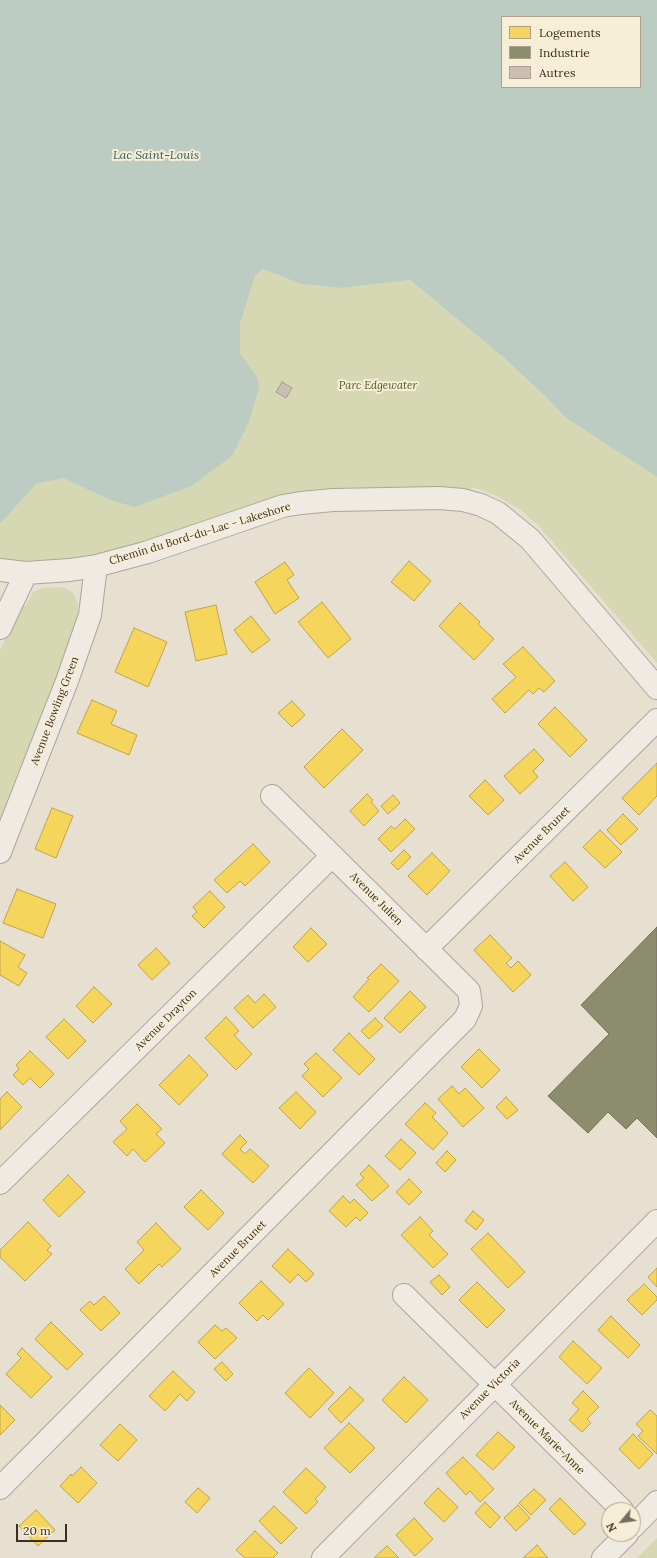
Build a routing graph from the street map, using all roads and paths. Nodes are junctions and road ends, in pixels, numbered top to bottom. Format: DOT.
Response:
graph roads {
  1 [pos="96,566"];
  2 [pos="0,570"];
  3 [pos="26,573"];
  4 [pos="0,628"];
  5 [pos="657,688"];
  6 [pos="657,720"];
  7 [pos="272,796"];
  8 [pos="0,852"];
  9 [pos="332,856"];
  10 [pos="426,949"];
  11 [pos="471,1006"];
  12 [pos="0,1183"];
  13 [pos="657,1221"];
  14 [pos="404,1295"];
  15 [pos="495,1385"];
  16 [pos="0,1488"];
  17 [pos="609,1502"];
  18 [pos="657,1502"];
  19 [pos="641,1514"];
  20 [pos="615,1542"];
  21 [pos="323,1558"];
  22 [pos="603,1558"];
  1 -- 3 [label="street, Chemin du Bord-du-Lac - Lakeshore"];
  1 -- 5 [label="street, Chemin du Bord-du-Lac - Lakeshore"];
  1 -- 8 [label="street, Avenue Bowling Green"];
  2 -- 3 [label="street, Chemin du Bord-du-Lac - Lakeshore"];
  3 -- 4 [label="street"];
  6 -- 10 [label="street, Avenue Brunet"];
  7 -- 9 [label="street, Avenue Julien"];
  9 -- 10 [label="street, Avenue Julien"];
  9 -- 12 [label="street, Avenue Drayton"];
  10 -- 11 [label="street, Avenue Julien"];
  11 -- 16 [label="street, Avenue Brunet"];
  13 -- 15 [label="street, Avenue Victoria"];
  14 -- 15 [label="street, Avenue Marie-Anne"];
  15 -- 17 [label="street, Avenue Marie-Anne"];
  15 -- 21 [label="street, Avenue Victoria"];
  18 -- 19 [label="street"];
  20 -- 22 [label="street"];
}
